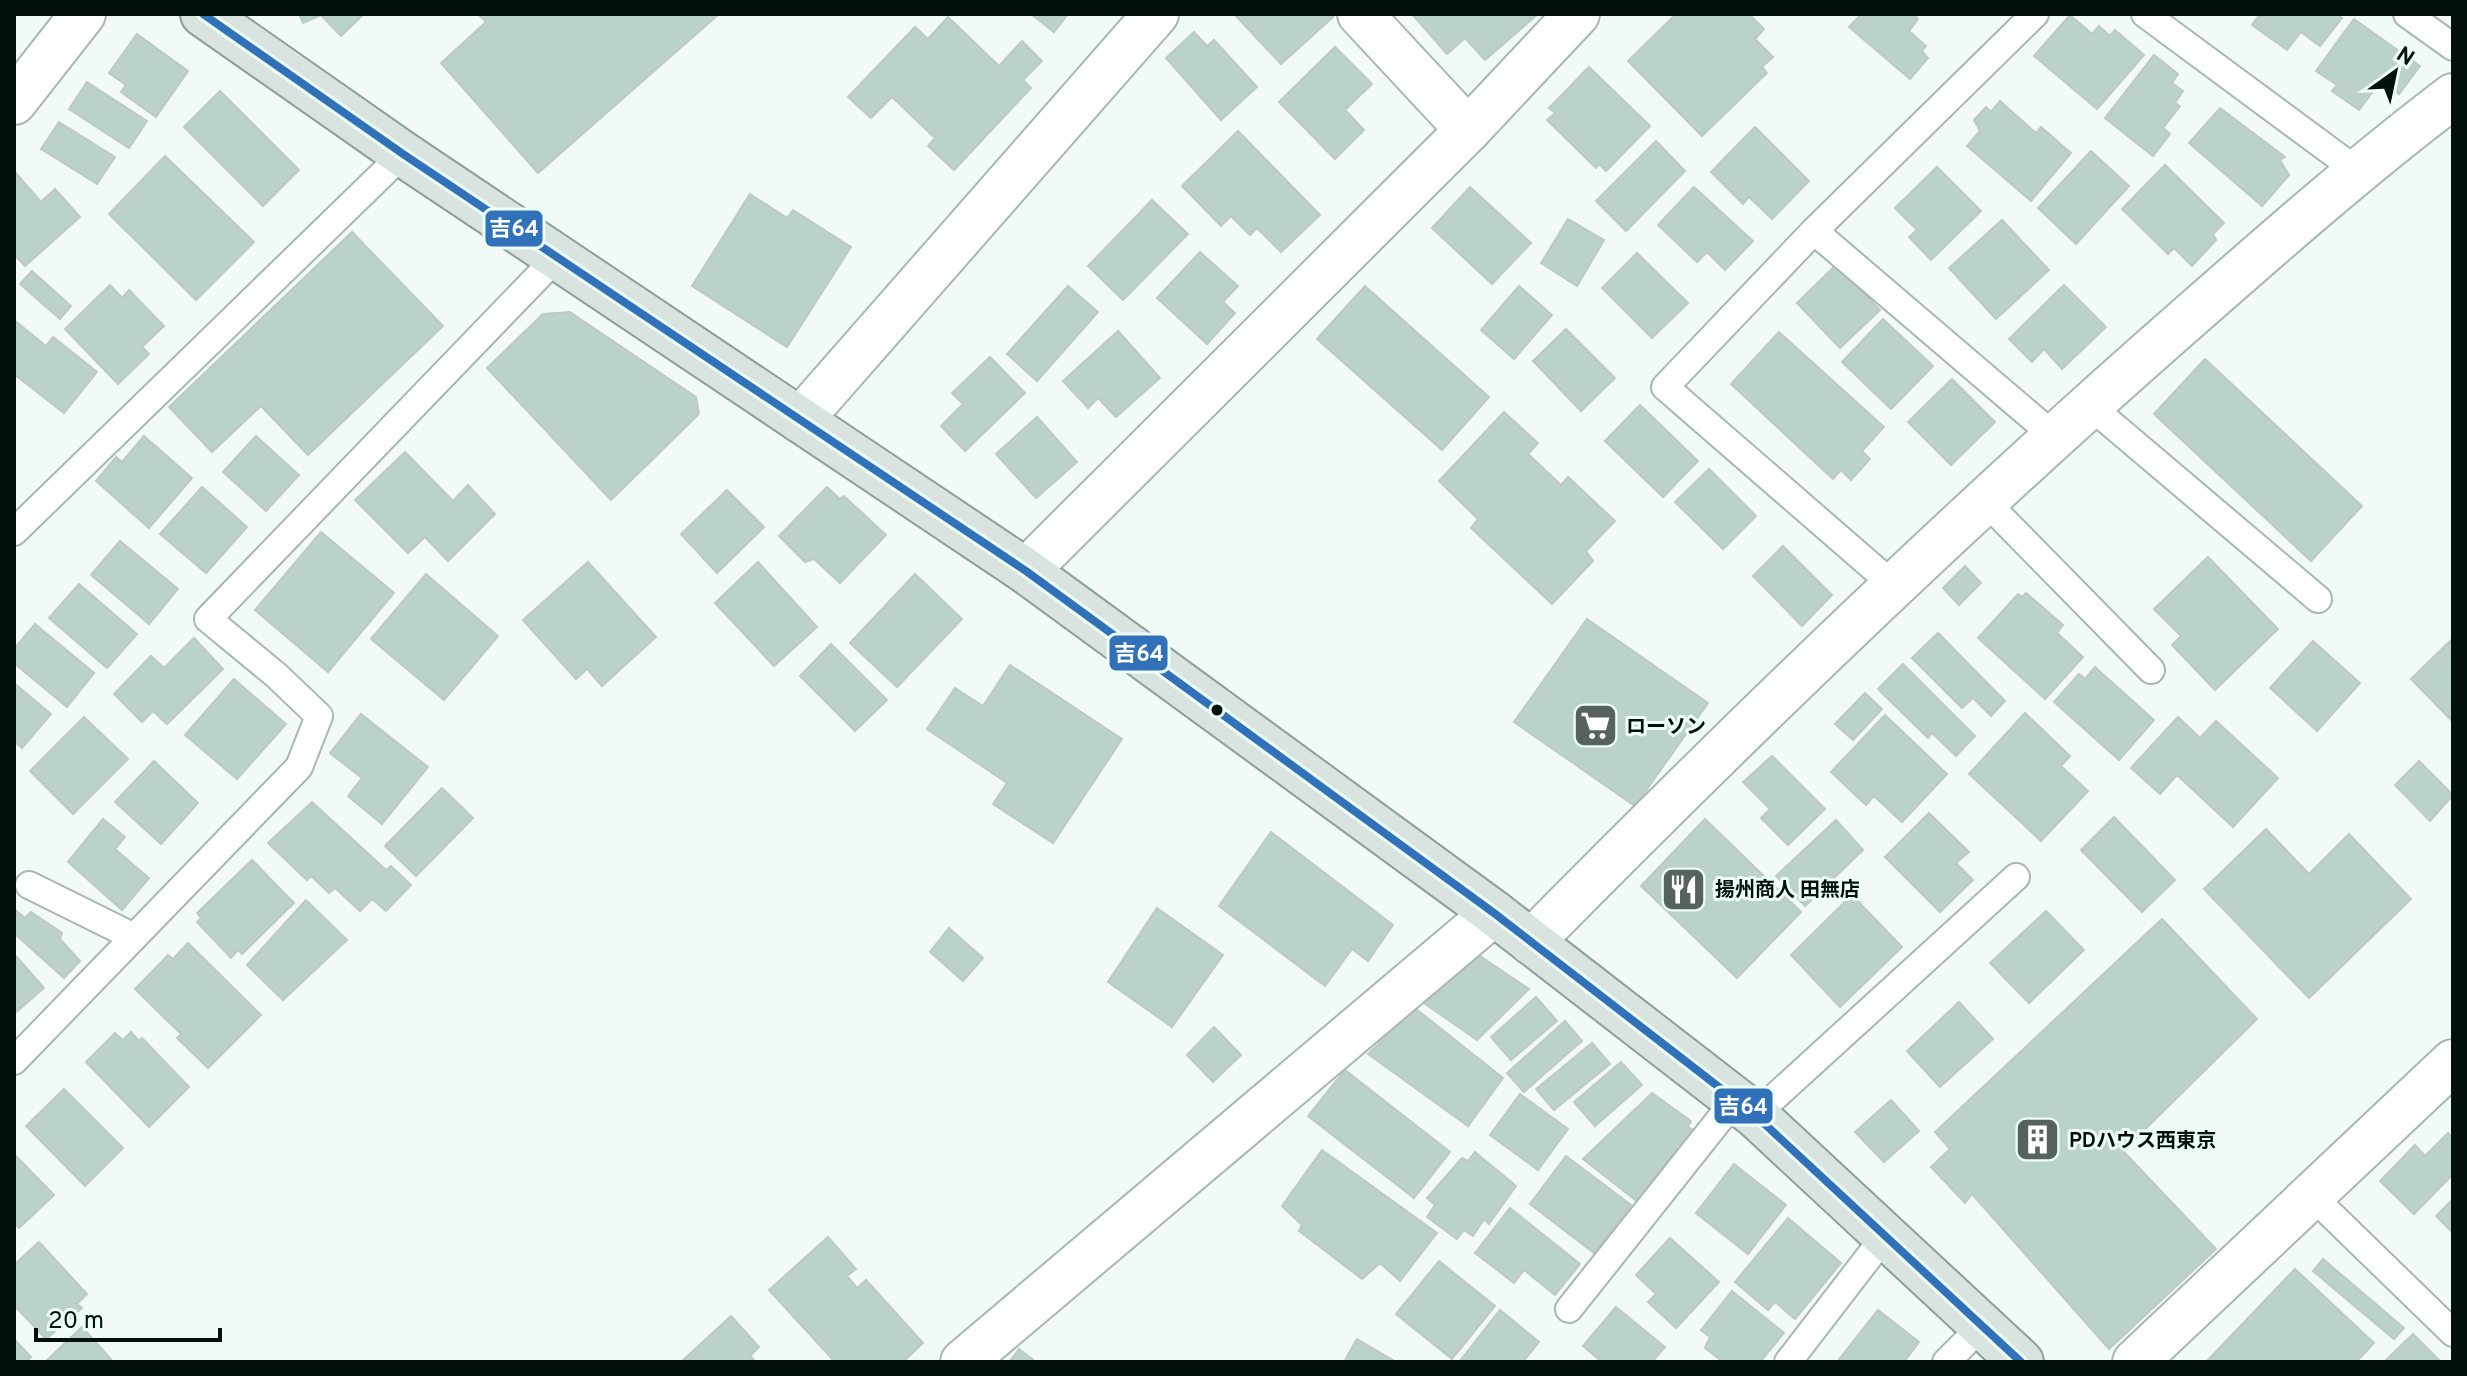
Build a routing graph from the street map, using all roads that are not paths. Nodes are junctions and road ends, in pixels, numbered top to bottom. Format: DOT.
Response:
graph roads {
  1 [pos="83,14"];
  2 [pos="1156,14"];
  3 [pos="1360,14"];
  4 [pos="1577,14"];
  5 [pos="2035,14"];
  6 [pos="2145,14"];
  7 [pos="2407,14"];
  8 [pos="223,19"];
  9 [pos="2453,47"];
  10 [pos="2453,96"];
  11 [pos="14,102"];
  12 [pos="1468,130"];
  13 [pos="403,154"];
  14 [pos="2356,170"];
  15 [pos="1814,231"];
  16 [pos="558,256"];
  17 [pos="2089,405"];
  18 [pos="800,420"];
  19 [pos="2054,436"];
  20 [pos="1984,500"];
  21 [pos="14,532"];
  22 [pos="1026,571"];
  23 [pos="1892,584"];
  24 [pos="2318,599"];
  25 [pos="2151,670"];
  26 [pos="2016,877"];
  27 [pos="29,885"];
  28 [pos="1494,913"];
  29 [pos="134,937"];
  30 [pos="1531,942"];
  31 [pos="14,1060"];
  32 [pos="2453,1062"];
  33 [pos="1745,1108"];
  34 [pos="2310,1194"];
  35 [pos="1885,1236"];
  36 [pos="1569,1309"];
  37 [pos="1982,1326"];
  38 [pos="2453,1333"];
  39 [pos="963,1362"];
  40 [pos="1788,1362"];
  41 [pos="1946,1362"];
  42 [pos="2021,1362"];
  43 [pos="2135,1362"];
  1 -- 11 [label="street"];
  2 -- 18 [label="street"];
  3 -- 12 [label="street"];
  4 -- 12 [label="street"];
  5 -- 15 [label="lane"];
  6 -- 14 [label="lane"];
  7 -- 9 [label="lane"];
  8 -- 13 [label="main road"];
  10 -- 14 [label="street"];
  12 -- 22 [label="street"];
  13 -- 16 [label="main road"];
  13 -- 21 [label="lane"];
  14 -- 17 [label="street"];
  15 -- 19 [label="lane"];
  15 -- 23 [label="lane"];
  16 -- 18 [label="main road"];
  16 -- 29 [label="lane"];
  17 -- 19 [label="street"];
  17 -- 24 [label="lane"];
  18 -- 22 [label="main road"];
  19 -- 20 [label="street"];
  20 -- 23 [label="street"];
  20 -- 25 [label="lane"];
  22 -- 28 [label="main road"];
  23 -- 30 [label="street"];
  26 -- 33 [label="lane"];
  27 -- 29 [label="lane"];
  28 -- 30 [label="main road"];
  28 -- 39 [label="street"];
  29 -- 31 [label="lane"];
  30 -- 33 [label="main road"];
  32 -- 34 [label="street"];
  33 -- 35 [label="main road"];
  33 -- 36 [label="lane"];
  34 -- 38 [label="lane"];
  34 -- 43 [label="street"];
  35 -- 37 [label="main road"];
  35 -- 40 [label="lane"];
  37 -- 41 [label="lane"];
  37 -- 42 [label="main road"];
}
